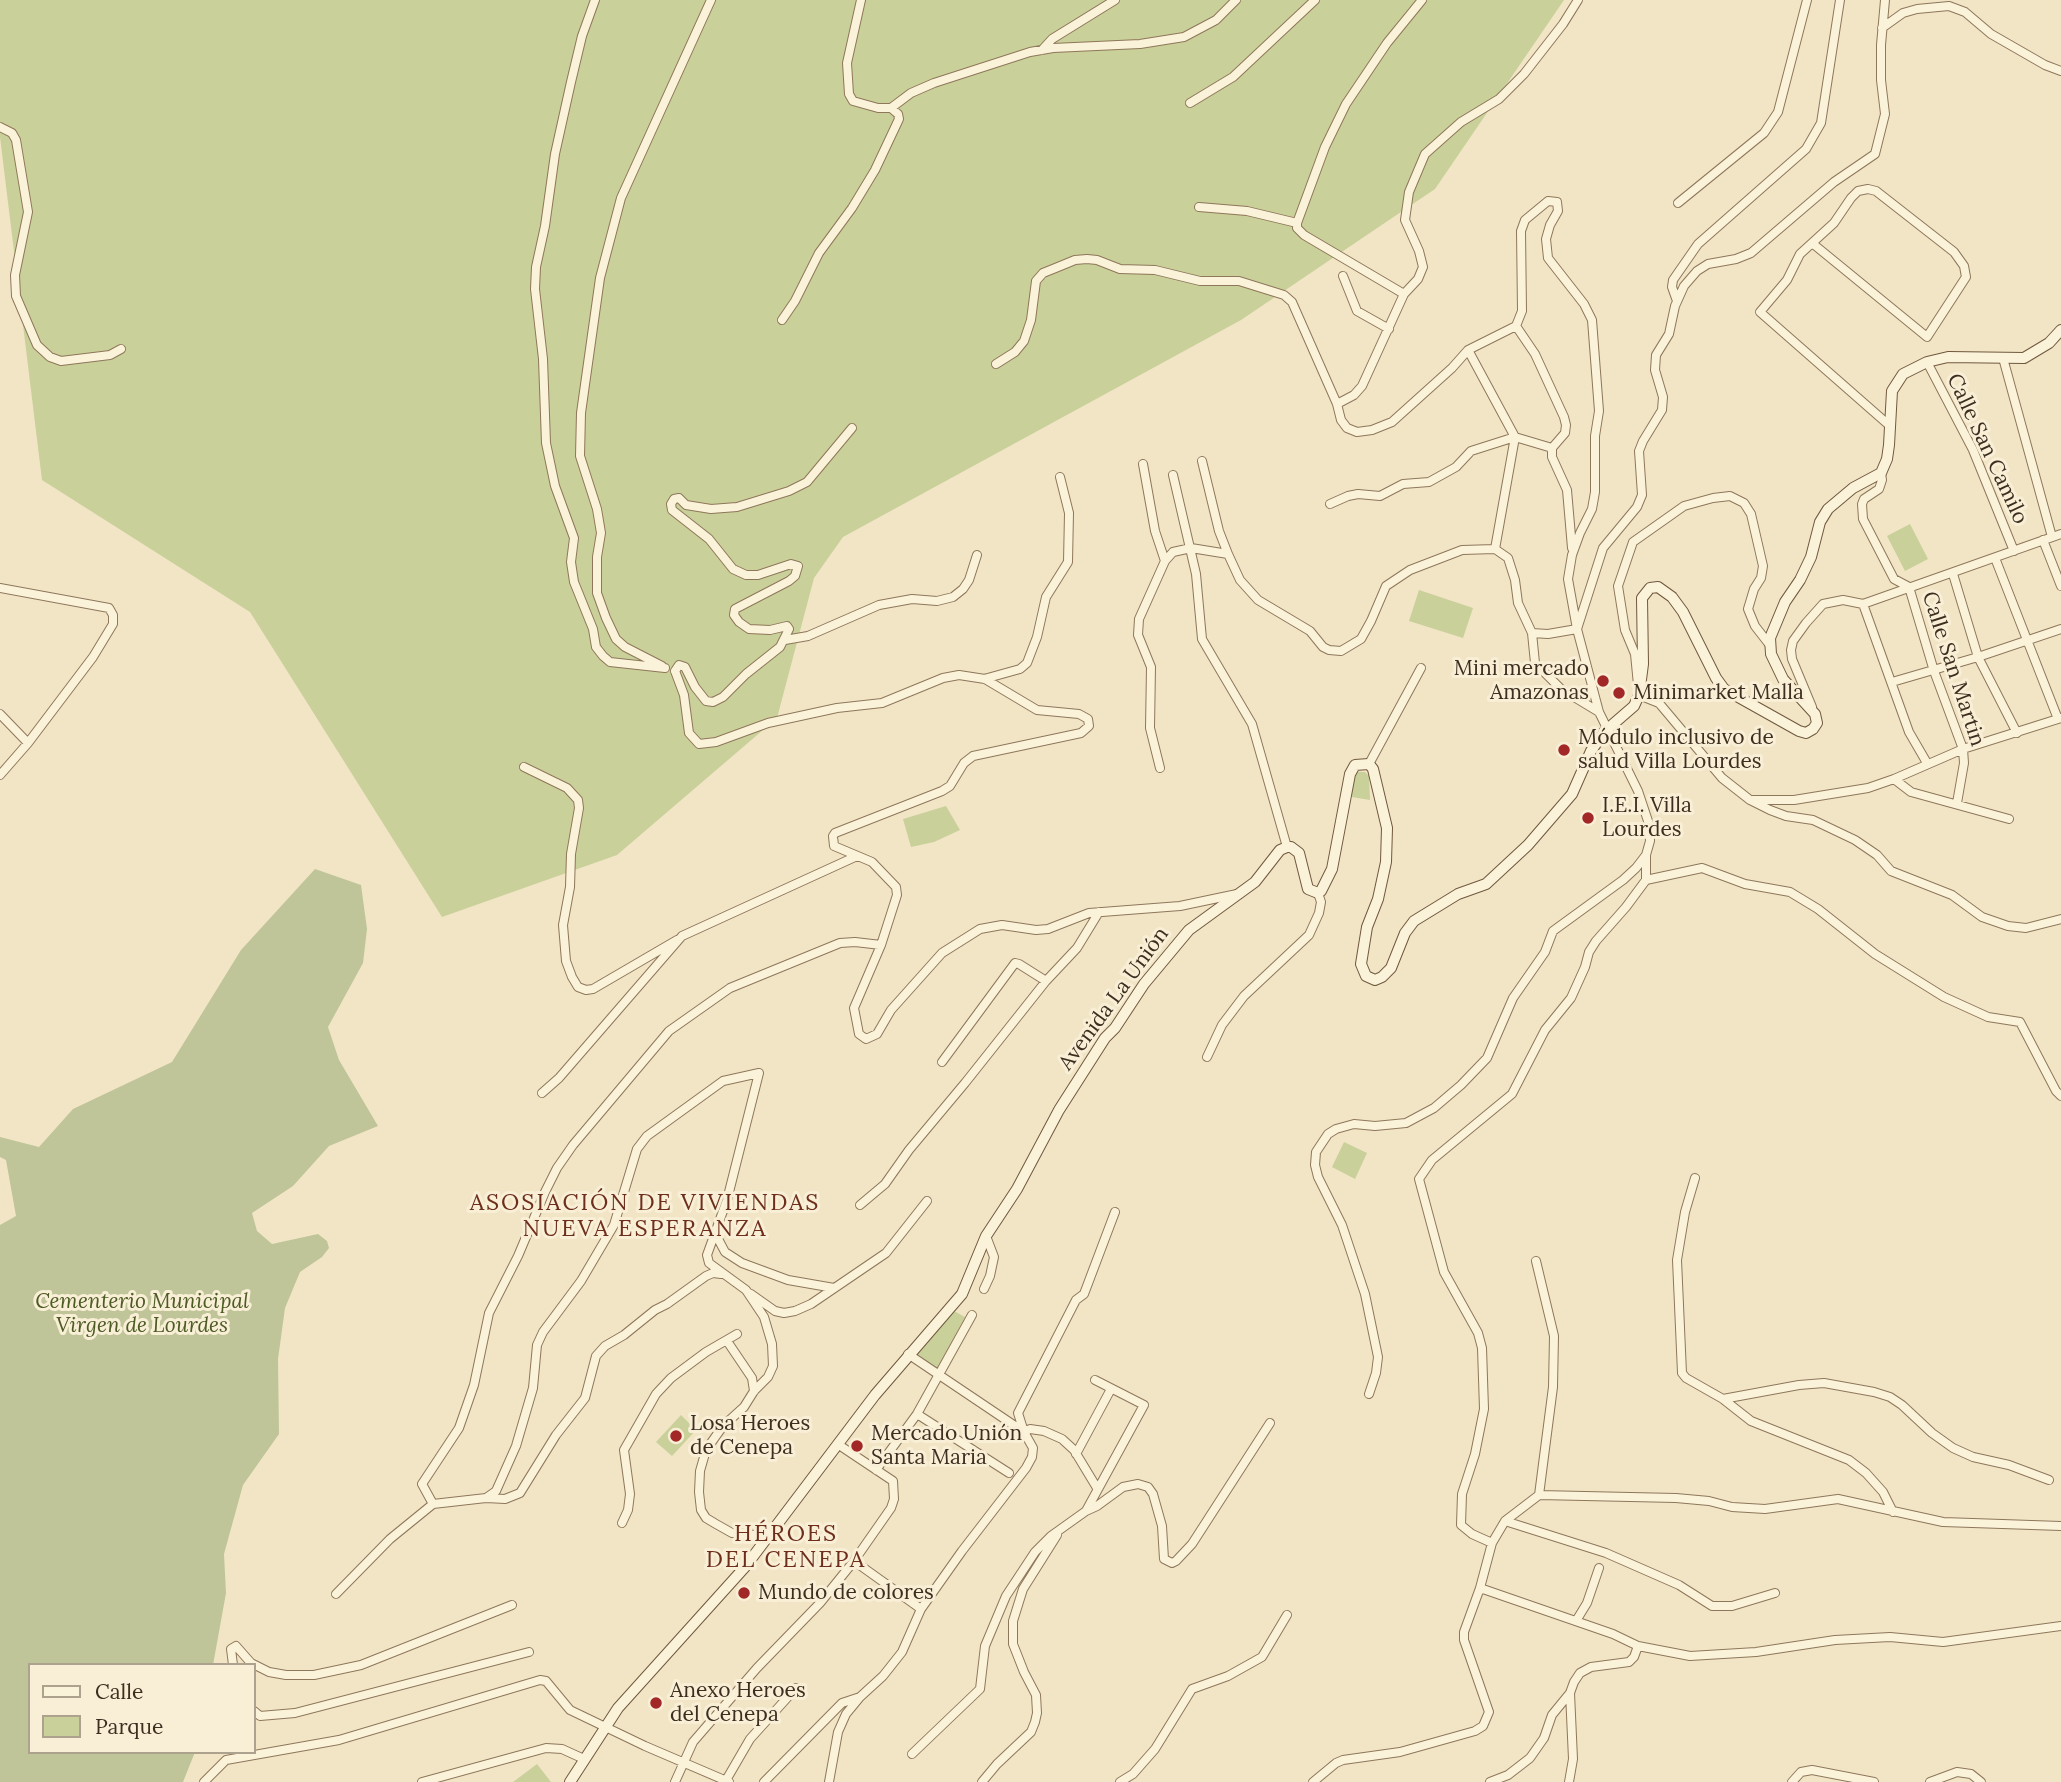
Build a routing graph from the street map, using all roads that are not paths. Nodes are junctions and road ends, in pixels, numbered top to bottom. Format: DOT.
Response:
graph roads {
  1 [pos="595,0"];
  2 [pos="711,0"];
  3 [pos="861,0"];
  4 [pos="1115,0"];
  5 [pos="1236,0"];
  6 [pos="1315,0"];
  7 [pos="1422,0"];
  8 [pos="1578,0"];
  9 [pos="1807,0"];
  10 [pos="1840,0"];
  11 [pos="1885,0"];
  12 [pos="1882,27"];
  13 [pos="1042,50"];
  14 [pos="2061,71"];
  15 [pos="1189,103"];
  16 [pos="891,108"];
  17 [pos="0,127"];
  18 [pos="1678,203"];
  19 [pos="1199,207"];
  20 [pos="1297,223"];
  21 [pos="1812,243"];
  22 [pos="1343,275"];
  23 [pos="1404,294"];
  24 [pos="1677,301"];
  25 [pos="782,320"];
  26 [pos="1516,326"];
  27 [pos="1389,328"];
  28 [pos="2061,330"];
  29 [pos="121,349"];
  30 [pos="1468,350"];
  31 [pos="2003,358"];
  32 [pos="1927,362"];
  33 [pos="996,364"];
  34 [pos="1337,404"];
  35 [pos="1890,426"];
  36 [pos="852,428"];
  37 [pos="1515,437"];
  38 [pos="1552,448"];
  39 [pos="1202,461"];
  40 [pos="1143,464"];
  41 [pos="1881,473"];
  42 [pos="1173,475"];
  43 [pos="1060,477"];
  44 [pos="1330,504"];
  45 [pos="2052,537"];
  46 [pos="1191,548"];
  47 [pos="1495,549"];
  48 [pos="2014,551"];
  49 [pos="1228,554"];
  50 [pos="977,555"];
  51 [pos="1572,555"];
  52 [pos="1994,558"];
  53 [pos="1165,561"];
  54 [pos="1953,574"];
  55 [pos="2061,586"];
  56 [pos="1909,587"];
  57 [pos="0,588"];
  58 [pos="1863,604"];
  59 [pos="1577,629"];
  60 [pos="2061,629"];
  61 [pos="1532,634"];
  62 [pos="785,640"];
  63 [pos="2027,640"];
  64 [pos="1769,644"];
  65 [pos="1978,657"];
  66 [pos="665,667"];
  67 [pos="1421,667"];
  68 [pos="675,670"];
  69 [pos="1934,670"];
  70 [pos="984,679"];
  71 [pos="1892,682"];
  72 [pos="1639,695"];
  73 [pos="1599,712"];
  74 [pos="0,714"];
  75 [pos="1815,714"];
  76 [pos="2060,718"];
  77 [pos="1608,728"];
  78 [pos="2017,733"];
  79 [pos="28,743"];
  80 [pos="1963,749"];
  81 [pos="1927,763"];
  82 [pos="1369,764"];
  83 [pos="524,767"];
  84 [pos="1160,768"];
  85 [pos="0,775"];
  86 [pos="1894,779"];
  87 [pos="1750,800"];
  88 [pos="1957,803"];
  89 [pos="2009,819"];
  90 [pos="1287,847"];
  91 [pos="1646,855"];
  92 [pos="857,856"];
  93 [pos="1646,880"];
  94 [pos="1240,893"];
  95 [pos="1318,893"];
  96 [pos="1099,912"];
  97 [pos="2061,919"];
  98 [pos="682,936"];
  99 [pos="881,946"];
  100 [pos="1046,981"];
  101 [pos="1207,1058"];
  102 [pos="942,1062"];
  103 [pos="542,1093"];
  104 [pos="2061,1096"];
  105 [pos="1695,1178"];
  106 [pos="927,1201"];
  107 [pos="860,1205"];
  108 [pos="1115,1212"];
  109 [pos="716,1235"];
  110 [pos="986,1236"];
  111 [pos="1536,1261"];
  112 [pos="723,1275"];
  113 [pos="834,1288"];
  114 [pos="984,1289"];
  115 [pos="746,1290"];
  116 [pos="972,1315"];
  117 [pos="737,1334"];
  118 [pos="727,1341"];
  119 [pos="908,1354"];
  120 [pos="940,1375"];
  121 [pos="1095,1380"];
  122 [pos="1111,1389"];
  123 [pos="754,1391"];
  124 [pos="1369,1394"];
  125 [pos="1723,1399"];
  126 [pos="917,1414"];
  127 [pos="1270,1423"];
  128 [pos="1024,1432"];
  129 [pos="839,1445"];
  130 [pos="1076,1454"];
  131 [pos="876,1470"];
  132 [pos="1009,1473"];
  133 [pos="2049,1480"];
  134 [pos="1097,1488"];
  135 [pos="1539,1495"];
  136 [pos="486,1498"];
  137 [pos="433,1504"];
  138 [pos="1086,1511"];
  139 [pos="1893,1512"];
  140 [pos="1505,1521"];
  141 [pos="622,1523"];
  142 [pos="2061,1525"];
  143 [pos="1062,1527"];
  144 [pos="767,1536"];
  145 [pos="1492,1543"];
  146 [pos="853,1561"];
  147 [pos="1599,1568"];
  148 [pos="1480,1588"];
  149 [pos="1775,1593"];
  150 [pos="336,1594"];
  151 [pos="512,1605"];
  152 [pos="921,1609"];
  153 [pos="1287,1615"];
  154 [pos="1576,1621"];
  155 [pos="2061,1626"];
  156 [pos="1638,1646"];
  157 [pos="528,1652"];
  158 [pos="233,1663"];
  159 [pos="250,1663"];
  160 [pos="256,1666"];
  161 [pos="796,1688"];
  162 [pos="1570,1693"];
  163 [pos="860,1697"];
  164 [pos="256,1713"];
  165 [pos="604,1727"];
  166 [pos="256,1752"];
  167 [pos="912,1754"];
  168 [pos="226,1756"];
  169 [pos="584,1759"];
  170 [pos="684,1762"];
  171 [pos="204,1782"];
  172 [pos="422,1782"];
  173 [pos="570,1782"];
  174 [pos="675,1782"];
  175 [pos="726,1782"];
  176 [pos="764,1782"];
  177 [pos="829,1782"];
  178 [pos="982,1782"];
  179 [pos="1120,1782"];
  180 [pos="1313,1782"];
  181 [pos="1490,1782"];
  182 [pos="1569,1782"];
  183 [pos="1792,1782"];
  184 [pos="1874,1782"];
  185 [pos="1930,1782"];
  186 [pos="1980,1782"];
  1 -- 66 [label="street"];
  2 -- 66 [label="street"];
  3 -- 16 [label="street"];
  4 -- 13 [label="street"];
  5 -- 13 [label="street"];
  6 -- 15 [label="street"];
  7 -- 20 [label="street"];
  8 -- 23 [label="street"];
  9 -- 18 [label="street"];
  10 -- 24 [label="street"];
  11 -- 12 [label="street"];
  12 -- 14 [label="street"];
  12 -- 24 [label="street"];
  13 -- 16 [label="street"];
  16 -- 25 [label="street"];
  17 -- 29 [label="street"];
  19 -- 20 [label="street"];
  20 -- 23 [label="street"];
  21 -- 21 [label="street"];
  21 -- 35 [label="street"];
  22 -- 27 [label="street"];
  23 -- 27 [label="street"];
  24 -- 59 [label="street"];
  26 -- 30 [label="street"];
  26 -- 38 [label="street"];
  26 -- 51 [label="street"];
  27 -- 34 [label="street"];
  28 -- 31 [label="main road"];
  30 -- 34 [label="street"];
  30 -- 37 [label="street"];
  31 -- 32 [label="main road"];
  31 -- 45 [label="street"];
  32 -- 35 [label="main road"];
  32 -- 48 [label="street, Calle San Camilo"];
  33 -- 34 [label="street"];
  35 -- 41 [label="main road"];
  36 -- 62 [label="street"];
  37 -- 38 [label="street"];
  37 -- 44 [label="street"];
  37 -- 47 [label="street"];
  38 -- 51 [label="street"];
  39 -- 49 [label="street"];
  40 -- 53 [label="street"];
  41 -- 56 [label="street"];
  41 -- 64 [label="main road"];
  42 -- 46 [label="street"];
  43 -- 70 [label="street"];
  45 -- 48 [label="street"];
  45 -- 55 [label="street"];
  46 -- 49 [label="street"];
  46 -- 53 [label="street"];
  46 -- 90 [label="street"];
  47 -- 49 [label="street"];
  47 -- 61 [label="street"];
  48 -- 52 [label="street"];
  50 -- 62 [label="street"];
  51 -- 59 [label="street"];
  52 -- 54 [label="street"];
  52 -- 63 [label="street"];
  53 -- 84 [label="street"];
  54 -- 56 [label="street"];
  54 -- 65 [label="street"];
  56 -- 58 [label="street"];
  56 -- 69 [label="street, Calle San Martin"];
  57 -- 79 [label="street"];
  58 -- 71 [label="street"];
  58 -- 75 [label="street"];
  59 -- 61 [label="street"];
  59 -- 73 [label="street"];
  60 -- 63 [label="street"];
  61 -- 73 [label="street"];
  62 -- 68 [label="street"];
  63 -- 65 [label="street"];
  63 -- 76 [label="street"];
  64 -- 72 [label="street"];
  64 -- 75 [label="main road"];
  65 -- 69 [label="street"];
  65 -- 78 [label="street"];
  66 -- 68 [label="street"];
  67 -- 82 [label="street"];
  68 -- 70 [label="street"];
  69 -- 71 [label="street"];
  69 -- 80 [label="street, Calle San Martin"];
  70 -- 92 [label="street"];
  71 -- 81 [label="street"];
  72 -- 75 [label="main road"];
  72 -- 77 [label="main road"];
  72 -- 87 [label="street"];
  73 -- 77 [label="street"];
  74 -- 79 [label="street"];
  76 -- 78 [label="street"];
  77 -- 82 [label="main road"];
  77 -- 91 [label="street"];
  78 -- 80 [label="street"];
  79 -- 85 [label="street"];
  80 -- 81 [label="street"];
  80 -- 88 [label="street, Calle San Martin"];
  81 -- 86 [label="street"];
  82 -- 95 [label="main road"];
  83 -- 98 [label="street"];
  86 -- 87 [label="street"];
  86 -- 88 [label="street"];
  87 -- 97 [label="street"];
  88 -- 89 [label="street"];
  90 -- 94 [label="main road, Avenida La Unión"];
  90 -- 95 [label="main road"];
  91 -- 93 [label="street"];
  91 -- 124 [label="street"];
  92 -- 98 [label="street"];
  92 -- 99 [label="street"];
  93 -- 104 [label="street"];
  93 -- 145 [label="street"];
  94 -- 96 [label="street"];
  94 -- 110 [label="main road, Avenida La Unión"];
  95 -- 101 [label="street"];
  96 -- 99 [label="street"];
  96 -- 100 [label="street"];
  98 -- 103 [label="street"];
  99 -- 137 [label="street"];
  100 -- 102 [label="street"];
  100 -- 107 [label="street"];
  105 -- 125 [label="street"];
  106 -- 113 [label="street"];
  108 -- 128 [label="street"];
  109 -- 112 [label="street"];
  109 -- 113 [label="street"];
  109 -- 136 [label="street"];
  110 -- 114 [label="street"];
  110 -- 119 [label="main road, Avenida La Unión"];
  111 -- 135 [label="street"];
  112 -- 115 [label="street"];
  112 -- 136 [label="street"];
  113 -- 115 [label="street"];
  115 -- 123 [label="street"];
  116 -- 120 [label="street"];
  117 -- 118 [label="street"];
  118 -- 123 [label="street"];
  118 -- 141 [label="street"];
  119 -- 120 [label="street"];
  119 -- 129 [label="main road, Avenida La Unión"];
  120 -- 126 [label="street"];
  120 -- 128 [label="street"];
  121 -- 122 [label="street"];
  122 -- 130 [label="street"];
  122 -- 134 [label="street"];
  123 -- 144 [label="street"];
  125 -- 133 [label="street"];
  125 -- 139 [label="street"];
  126 -- 131 [label="street"];
  126 -- 132 [label="street"];
  127 -- 138 [label="street"];
  128 -- 130 [label="street"];
  128 -- 152 [label="street"];
  129 -- 131 [label="street"];
  129 -- 144 [label="main road, Avenida La Unión"];
  130 -- 134 [label="street"];
  131 -- 146 [label="street"];
  134 -- 138 [label="street"];
  135 -- 139 [label="street"];
  135 -- 140 [label="street"];
  136 -- 137 [label="street"];
  137 -- 150 [label="street"];
  138 -- 143 [label="street"];
  139 -- 142 [label="street"];
  140 -- 145 [label="street"];
  140 -- 149 [label="street"];
  143 -- 167 [label="street"];
  143 -- 178 [label="street"];
  144 -- 165 [label="main road, Avenida La Unión"];
  145 -- 148 [label="street"];
  146 -- 152 [label="street"];
  146 -- 170 [label="street"];
  147 -- 154 [label="street"];
  148 -- 154 [label="street"];
  148 -- 180 [label="street"];
  151 -- 160 [label="street"];
  152 -- 163 [label="street"];
  153 -- 179 [label="street"];
  154 -- 156 [label="street"];
  155 -- 156 [label="street"];
  156 -- 162 [label="street"];
  157 -- 164 [label="street"];
  158 -- 159 [label="street"];
  161 -- 175 [label="street"];
  162 -- 181 [label="street"];
  162 -- 182 [label="street"];
  163 -- 176 [label="street"];
  163 -- 177 [label="street"];
  165 -- 166 [label="street"];
  165 -- 169 [label="main road, Avenida La Unión"];
  165 -- 170 [label="street"];
  168 -- 171 [label="street"];
  169 -- 172 [label="street"];
  169 -- 173 [label="main road, Avenida La Unión"];
  170 -- 174 [label="street"];
  170 -- 175 [label="street"];
  183 -- 184 [label="street"];
  185 -- 186 [label="street"];
}
